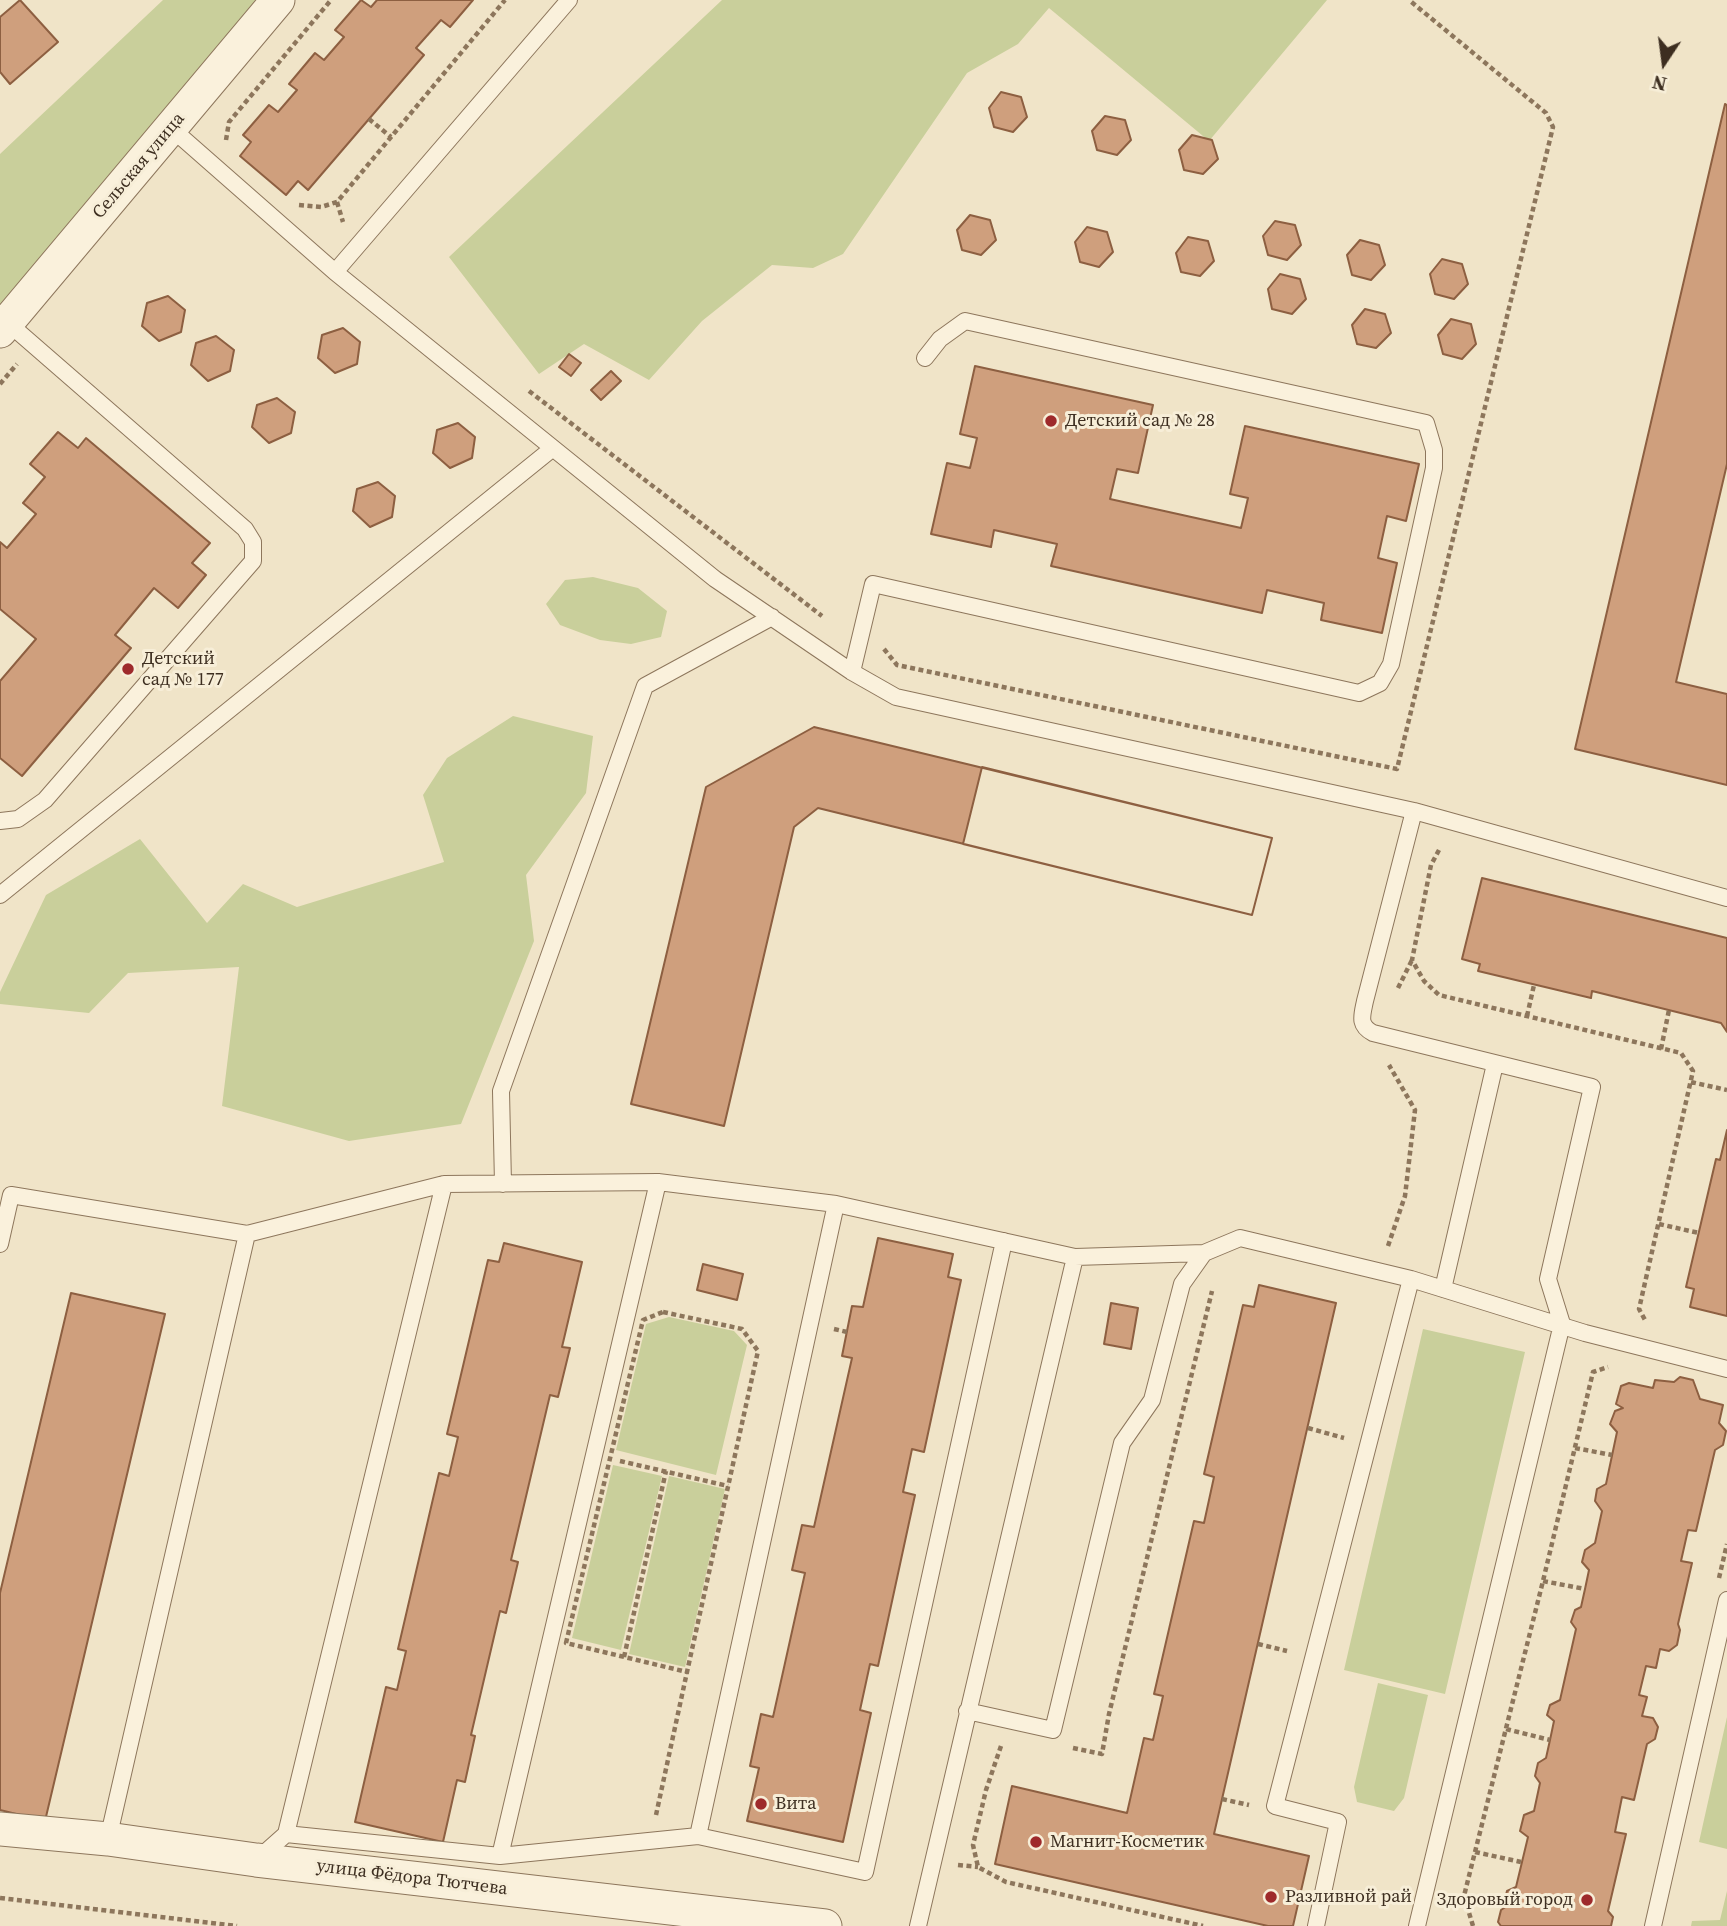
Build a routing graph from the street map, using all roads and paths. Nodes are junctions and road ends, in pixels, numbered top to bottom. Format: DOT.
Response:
graph roads {
  1 [pos="278,0"];
  2 [pos="331,0"];
  3 [pos="505,0"];
  4 [pos="569,0"];
  5 [pos="1409,0"];
  6 [pos="369,119"];
  7 [pos="171,128"];
  8 [pos="391,136"];
  9 [pos="226,145"];
  10 [pos="337,202"];
  11 [pos="294,205"];
  12 [pos="352,254"];
  13 [pos="335,272"];
  14 [pos="4,327"];
  15 [pos="925,359"];
  16 [pos="528,390"];
  17 [pos="552,447"];
  18 [pos="772,617"];
  19 [pos="863,635"];
  20 [pos="852,672"];
  21 [pos="1414,811"];
  22 [pos="0,821"];
  23 [pos="0,895"];
  24 [pos="1727,898"];
  25 [pos="1412,960"];
  26 [pos="1534,985"];
  27 [pos="1670,1010"];
  28 [pos="1527,1016"];
  29 [pos="1373,1033"];
  30 [pos="1661,1049"];
  31 [pos="1495,1065"];
  32 [pos="1691,1082"];
  33 [pos="1727,1090"];
  34 [pos="658,1182"];
  35 [pos="444,1184"];
  36 [pos="503,1184"];
  37 [pos="836,1204"];
  38 [pos="1659,1224"];
  39 [pos="1699,1233"];
  40 [pos="247,1234"];
  41 [pos="1004,1241"];
  42 [pos="0,1244"];
  43 [pos="1204,1253"];
  44 [pos="1075,1257"];
  45 [pos="1379,1271"];
  46 [pos="1411,1279"];
  47 [pos="1214,1283"];
  48 [pos="1443,1289"];
  49 [pos="1562,1324"];
  50 [pos="1615,1365"];
  51 [pos="1727,1369"];
  52 [pos="1308,1428"];
  53 [pos="1347,1438"];
  54 [pos="1575,1448"];
  55 [pos="1612,1455"];
  56 [pos="610,1458"];
  57 [pos="666,1471"];
  58 [pos="729,1486"];
  59 [pos="1543,1581"];
  60 [pos="1585,1588"];
  61 [pos="1727,1600"];
  62 [pos="1258,1644"];
  63 [pos="1294,1653"];
  64 [pos="624,1657"];
  65 [pos="687,1672"];
  66 [pos="967,1711"];
  67 [pos="1506,1729"];
  68 [pos="1550,1740"];
  69 [pos="1003,1741"];
  70 [pos="1068,1747"];
  71 [pos="1222,1799"];
  72 [pos="1255,1807"];
  73 [pos="0,1829"];
  74 [pos="699,1830"];
  75 [pos="286,1834"];
  76 [pos="108,1839"];
  77 [pos="1475,1852"];
  78 [pos="500,1856"];
  79 [pos="256,1860"];
  80 [pos="1521,1862"];
  81 [pos="0,1898"];
  82 [pos="237,1926"];
  83 [pos="825,1926"];
  84 [pos="918,1926"];
  85 [pos="1203,1926"];
  86 [pos="1316,1926"];
  87 [pos="1417,1926"];
  88 [pos="1473,1926"];
  89 [pos="1653,1926"];
  1 -- 7 [label="street, Сельская улица"];
  2 -- 9 [label="path"];
  3 -- 8 [label="path"];
  4 -- 12 [label="lane"];
  5 -- 19 [label="path"];
  6 -- 8 [label="path"];
  7 -- 13 [label="lane"];
  7 -- 14 [label="street, Сельская улица"];
  8 -- 10 [label="path"];
  10 -- 11 [label="path"];
  10 -- 12 [label="path"];
  12 -- 13 [label="lane"];
  13 -- 17 [label="lane"];
  14 -- 22 [label="lane"];
  15 -- 19 [label="lane"];
  16 -- 19 [label="path"];
  17 -- 18 [label="lane"];
  17 -- 23 [label="lane"];
  18 -- 20 [label="lane"];
  18 -- 36 [label="lane"];
  19 -- 20 [label="lane"];
  20 -- 21 [label="lane"];
  21 -- 24 [label="lane"];
  21 -- 29 [label="lane"];
  25 -- 29 [label="path"];
  26 -- 28 [label="path"];
  27 -- 30 [label="path"];
  29 -- 31 [label="lane"];
  29 -- 45 [label="path"];
  31 -- 48 [label="lane"];
  31 -- 49 [label="lane"];
  32 -- 33 [label="path"];
  34 -- 36 [label="lane"];
  34 -- 37 [label="lane"];
  34 -- 78 [label="lane"];
  35 -- 36 [label="lane"];
  35 -- 40 [label="lane"];
  35 -- 75 [label="lane"];
  37 -- 41 [label="lane"];
  37 -- 74 [label="lane"];
  38 -- 39 [label="path"];
  40 -- 42 [label="lane"];
  40 -- 76 [label="lane"];
  41 -- 44 [label="lane"];
  41 -- 74 [label="lane"];
  43 -- 44 [label="lane"];
  43 -- 45 [label="lane"];
  43 -- 66 [label="lane"];
  44 -- 66 [label="lane"];
  45 -- 46 [label="lane"];
  46 -- 48 [label="lane"];
  46 -- 86 [label="lane"];
  47 -- 70 [label="path"];
  48 -- 49 [label="lane"];
  49 -- 51 [label="lane"];
  49 -- 87 [label="lane"];
  50 -- 54 [label="path"];
  52 -- 53 [label="path"];
  54 -- 55 [label="path"];
  54 -- 59 [label="path"];
  56 -- 57 [label="path"];
  56 -- 58 [label="path"];
  56 -- 64 [label="path"];
  57 -- 58 [label="path"];
  57 -- 64 [label="path"];
  58 -- 65 [label="path"];
  59 -- 60 [label="path"];
  59 -- 67 [label="path"];
  61 -- 89 [label="lane"];
  62 -- 63 [label="path"];
  64 -- 65 [label="path"];
  65 -- 74 [label="path"];
  66 -- 84 [label="lane"];
  67 -- 68 [label="path"];
  67 -- 77 [label="path"];
  69 -- 85 [label="path"];
  71 -- 72 [label="path"];
  73 -- 76 [label="street, улица Фёдора Тютчева"];
  74 -- 78 [label="lane"];
  75 -- 78 [label="lane"];
  75 -- 79 [label="lane"];
  76 -- 79 [label="street, улица Фёдора Тютчева"];
  77 -- 80 [label="path"];
  77 -- 88 [label="path"];
  79 -- 83 [label="street, улица Фёдора Тютчева"];
  81 -- 82 [label="path"];
}
